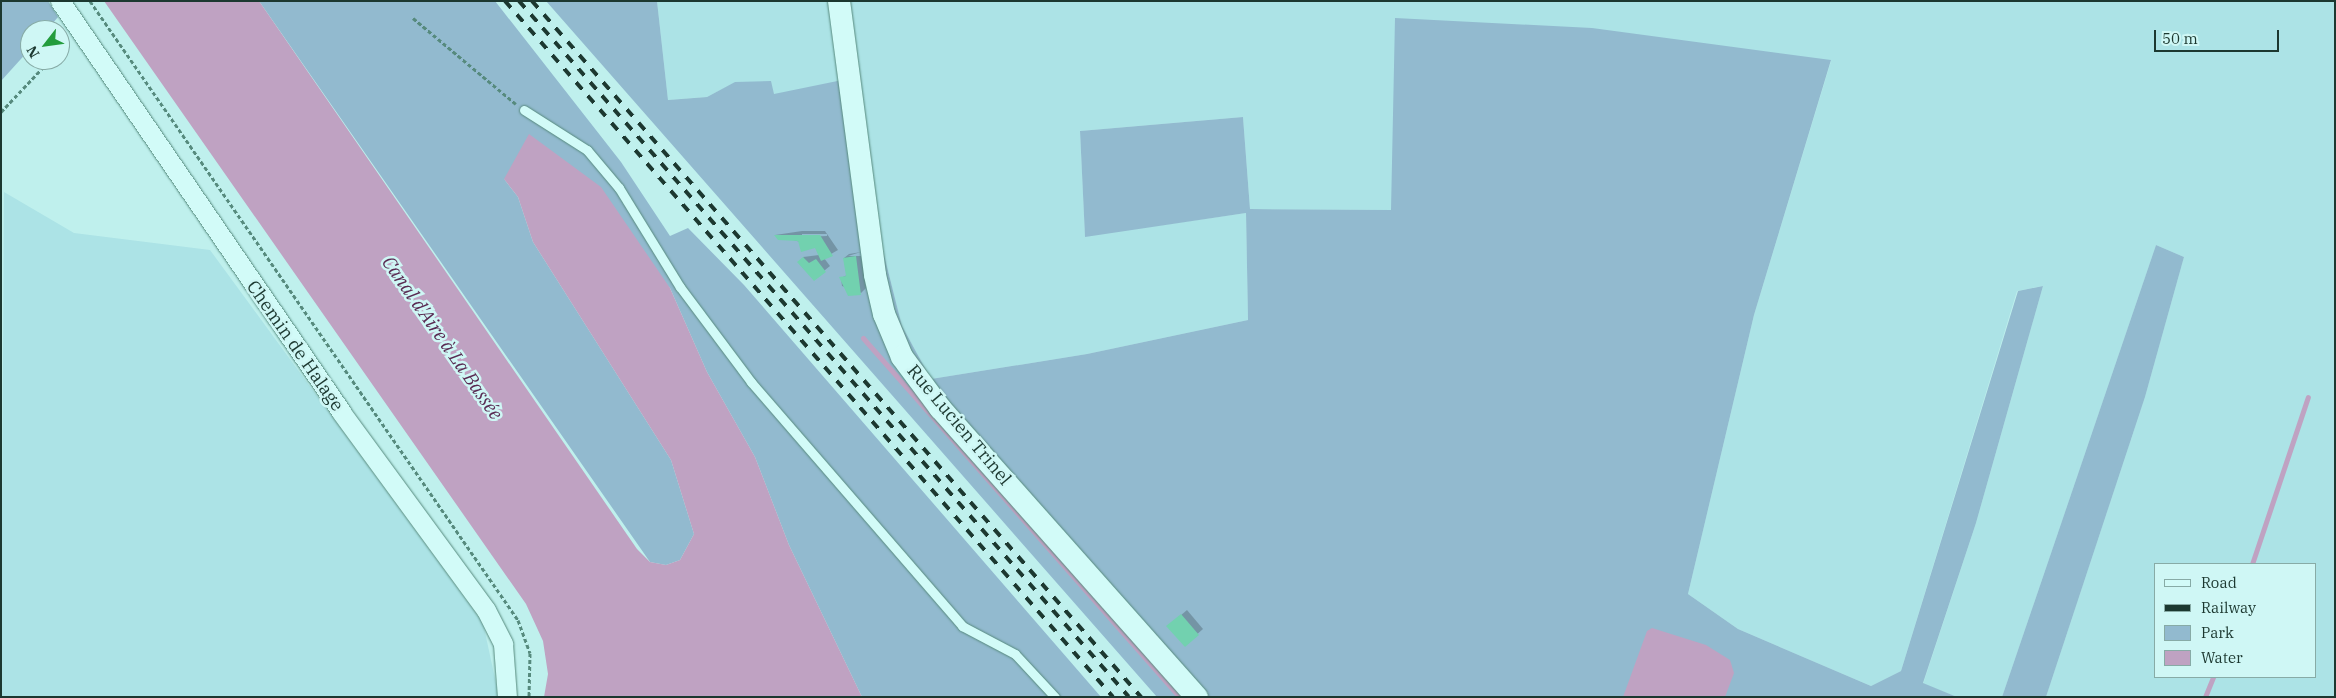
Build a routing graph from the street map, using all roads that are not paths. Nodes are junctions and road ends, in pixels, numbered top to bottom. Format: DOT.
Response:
graph roads {
  1 [pos="60,1"];
  2 [pos="839,1"];
  3 [pos="524,110"];
  4 [pos="507,697"];
  5 [pos="1055,697"];
  6 [pos="1197,697"];
  1 -- 4 [label="street, Chemin de Halage"];
  2 -- 6 [label="street, Rue Lucien Trinel"];
  3 -- 5 [label="lane"];
}
